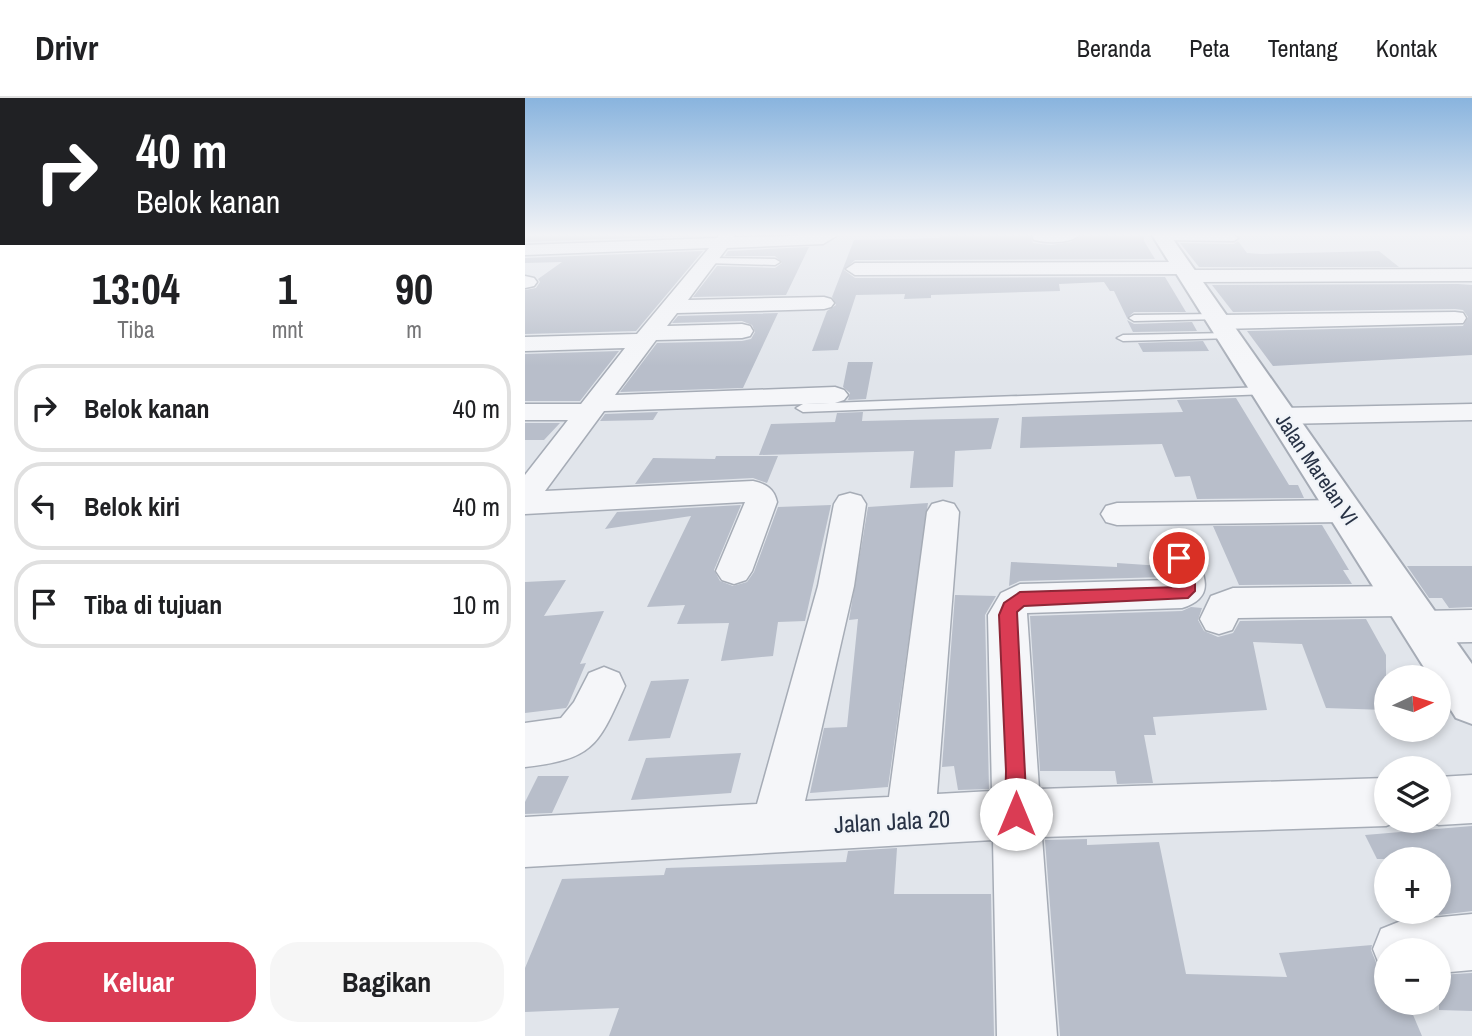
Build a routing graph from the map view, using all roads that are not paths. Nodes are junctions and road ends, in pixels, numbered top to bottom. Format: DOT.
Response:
graph roads {
  1 [pos="694,279"];
  2 [pos="1191,279"];
  3 [pos="824,303"];
  4 [pos="672,307"];
  5 [pos="1134,318"];
  6 [pos="1455,318"];
  7 [pos="742,331"];
  8 [pos="1407,336"];
  9 [pos="647,337"];
  10 [pos="1123,338"];
  11 [pos="525,344"];
  12 [pos="1243,358"];
  13 [pos="835,395"];
  14 [pos="803,408"];
  15 [pos="525,412"];
  16 [pos="1472,412"];
  17 [pos="577,430"];
  18 [pos="525,455"];
  19 [pos="525,496"];
  20 [pos="525,503"];
  21 [pos="850,504"];
  22 [pos="1345,511"];
  23 [pos="943,512"];
  24 [pos="1117,514"];
  25 [pos="1179,558"];
  26 [pos="734,571"];
  27 [pos="1413,614"];
  28 [pos="1219,619"];
  29 [pos="1472,626"];
  30 [pos="604,686"];
  31 [pos="1472,704"];
  32 [pos="525,745"];
  33 [pos="1472,799"];
  34 [pos="1451,800"];
  35 [pos="1374,802"];
  36 [pos="1016,814"];
  37 [pos="910,821"];
  38 [pos="775,827"];
  39 [pos="525,842"];
  40 [pos="1472,942"];
  41 [pos="1451,944"];
  42 [pos="1027,1036"];
  1 -- 4 [label="street"];
  2 -- 12 [label="street, Jalan Marelan VI"];
  3 -- 4 [label="street"];
  4 -- 9 [label="street"];
  5 -- 12 [label="lane"];
  6 -- 12 [label="street"];
  7 -- 9 [label="street"];
  8 -- 12 [label="street"];
  9 -- 11 [label="street"];
  9 -- 17 [label="street"];
  10 -- 12 [label="lane"];
  12 -- 14 [label="lane"];
  12 -- 16 [label="street"];
  12 -- 22 [label="street, Jalan Marelan VI"];
  13 -- 17 [label="street"];
  15 -- 17 [label="street"];
  17 -- 18 [label="street"];
  17 -- 19 [label="street"];
  20 -- 26 [label="street"];
  21 -- 38 [label="street"];
  22 -- 24 [label="street"];
  22 -- 27 [label="street, Jalan Marelan VI"];
  23 -- 37 [label="street"];
  25 -- 36 [label="street"];
  27 -- 28 [label="street"];
  27 -- 29 [label="street"];
  27 -- 31 [label="street, Jalan Marelan VI"];
  30 -- 32 [label="street"];
  33 -- 34 [label="street"];
  35 -- 36 [label="street, Jalan Jala 20"];
  36 -- 37 [label="street, Jalan Jala 20"];
  36 -- 42 [label="street"];
  37 -- 38 [label="street, Jalan Jala 20"];
  38 -- 39 [label="street, Jalan Jala 20"];
  40 -- 41 [label="street"];
}
